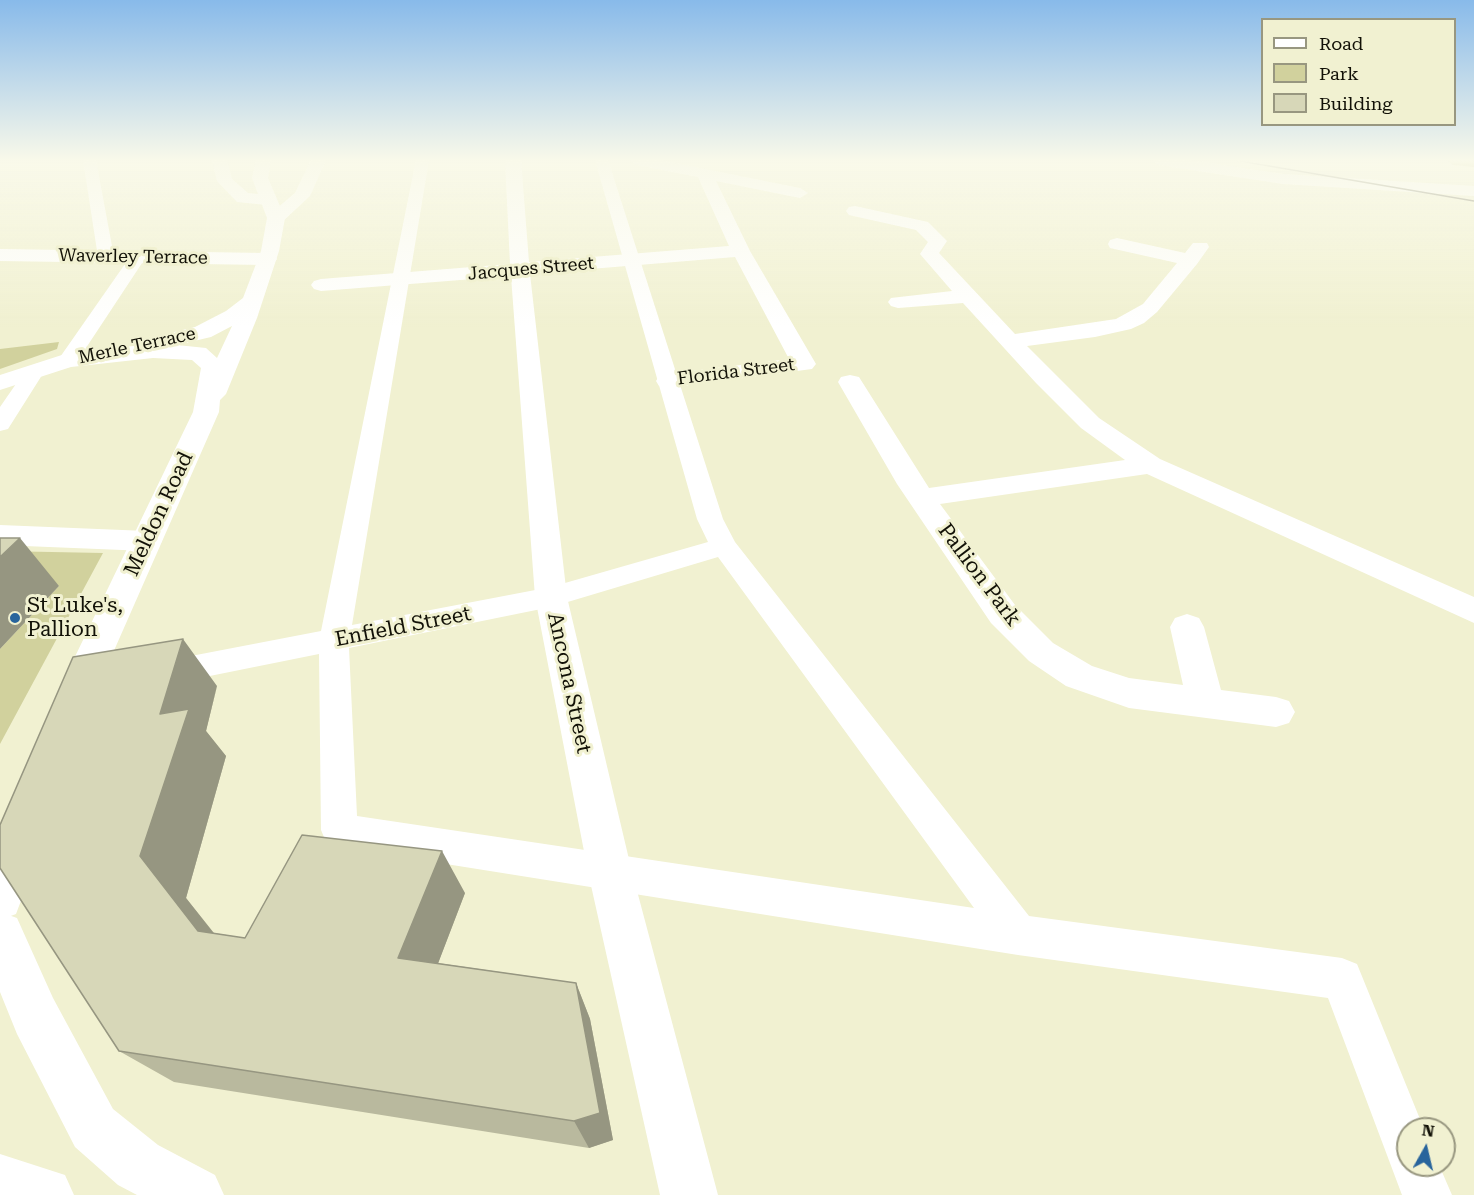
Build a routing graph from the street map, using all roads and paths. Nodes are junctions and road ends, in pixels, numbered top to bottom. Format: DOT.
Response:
graph roads {
  1 [pos="99,216"];
  2 [pos="279,216"];
  3 [pos="412,216"];
  4 [pos="517,216"];
  5 [pos="618,216"];
  6 [pos="724,216"];
  7 [pos="876,216"];
  8 [pos="276,218"];
  9 [pos="1117,244"];
  10 [pos="741,251"];
  11 [pos="0,255"];
  12 [pos="28,256"];
  13 [pos="106,257"];
  14 [pos="138,257"];
  15 [pos="267,259"];
  16 [pos="632,261"];
  17 [pos="520,269"];
  18 [pos="0,275"];
  19 [pos="400,279"];
  20 [pos="321,285"];
  21 [pos="967,296"];
  22 [pos="252,302"];
  23 [pos="898,302"];
  24 [pos="1011,341"];
  25 [pos="68,360"];
  26 [pos="34,372"];
  27 [pos="668,381"];
  28 [pos="850,382"];
  29 [pos="0,383"];
  30 [pos="206,412"];
  31 [pos="0,424"];
  32 [pos="1150,465"];
  33 [pos="922,498"];
  34 [pos="0,535"];
  35 [pos="147,541"];
  36 [pos="724,546"];
  37 [pos="551,597"];
  38 [pos="1474,611"];
  39 [pos="1187,627"];
  40 [pos="334,640"];
  41 [pos="77,690"];
  42 [pos="1206,704"];
  43 [pos="1276,712"];
  44 [pos="65,723"];
  45 [pos="33,811"];
  46 [pos="610,872"];
  47 [pos="0,898"];
  48 [pos="0,935"];
  49 [pos="1018,935"];
  50 [pos="1396,1117"];
  51 [pos="1420,1177"];
  52 [pos="0,1182"];
  53 [pos="45,1195"];
  54 [pos="195,1195"];
  55 [pos="689,1195"];
  56 [pos="1427,1195"];
  1 -- 13 [label="lane"];
  2 -- 8 [label="street"];
  3 -- 19 [label="lane"];
  4 -- 17 [label="street, Ancona Street"];
  5 -- 16 [label="lane"];
  6 -- 10 [label="street, Florida Street"];
  7 -- 21 [label="street"];
  8 -- 15 [label="street"];
  9 -- 24 [label="street"];
  10 -- 16 [label="street, Jacques Street"];
  10 -- 27 [label="street, Florida Street"];
  11 -- 12 [label="street, Waverley Terrace"];
  12 -- 13 [label="street, Waverley Terrace"];
  12 -- 18 [label="street"];
  13 -- 14 [label="street, Waverley Terrace"];
  14 -- 15 [label="street, Waverley Terrace"];
  14 -- 25 [label="lane"];
  15 -- 22 [label="street"];
  16 -- 17 [label="street, Jacques Street"];
  16 -- 27 [label="lane"];
  17 -- 19 [label="street, Jacques Street"];
  17 -- 37 [label="street, Ancona Street"];
  19 -- 20 [label="street, Jacques Street"];
  19 -- 40 [label="lane"];
  21 -- 23 [label="street"];
  21 -- 24 [label="street"];
  22 -- 25 [label="street, Merle Terrace"];
  22 -- 30 [label="street"];
  24 -- 32 [label="street"];
  25 -- 26 [label="street, Meldon Road"];
  25 -- 30 [label="street, Meldon Road"];
  26 -- 29 [label="street, Meldon Road"];
  26 -- 31 [label="lane"];
  27 -- 36 [label="lane"];
  28 -- 33 [label="street, Pallion Park"];
  30 -- 35 [label="street, Meldon Road"];
  32 -- 33 [label="street, Pallion Park"];
  32 -- 38 [label="street"];
  33 -- 42 [label="street, Pallion Park"];
  34 -- 35 [label="street"];
  35 -- 41 [label="street, Meldon Road"];
  36 -- 37 [label="lane, Enfield Street"];
  36 -- 49 [label="lane"];
  37 -- 40 [label="lane, Enfield Street"];
  37 -- 46 [label="street, Ancona Street"];
  39 -- 42 [label="street"];
  40 -- 41 [label="lane, Enfield Street"];
  40 -- 46 [label="lane"];
  41 -- 44 [label="street, Meldon Road"];
  42 -- 43 [label="street, Pallion Park"];
  45 -- 47 [label="street"];
  46 -- 49 [label="lane"];
  46 -- 55 [label="street, Ancona Street"];
  48 -- 54 [label="street"];
  49 -- 50 [label="lane"];
  51 -- 56 [label="lane"];
  52 -- 53 [label="street"];
}
